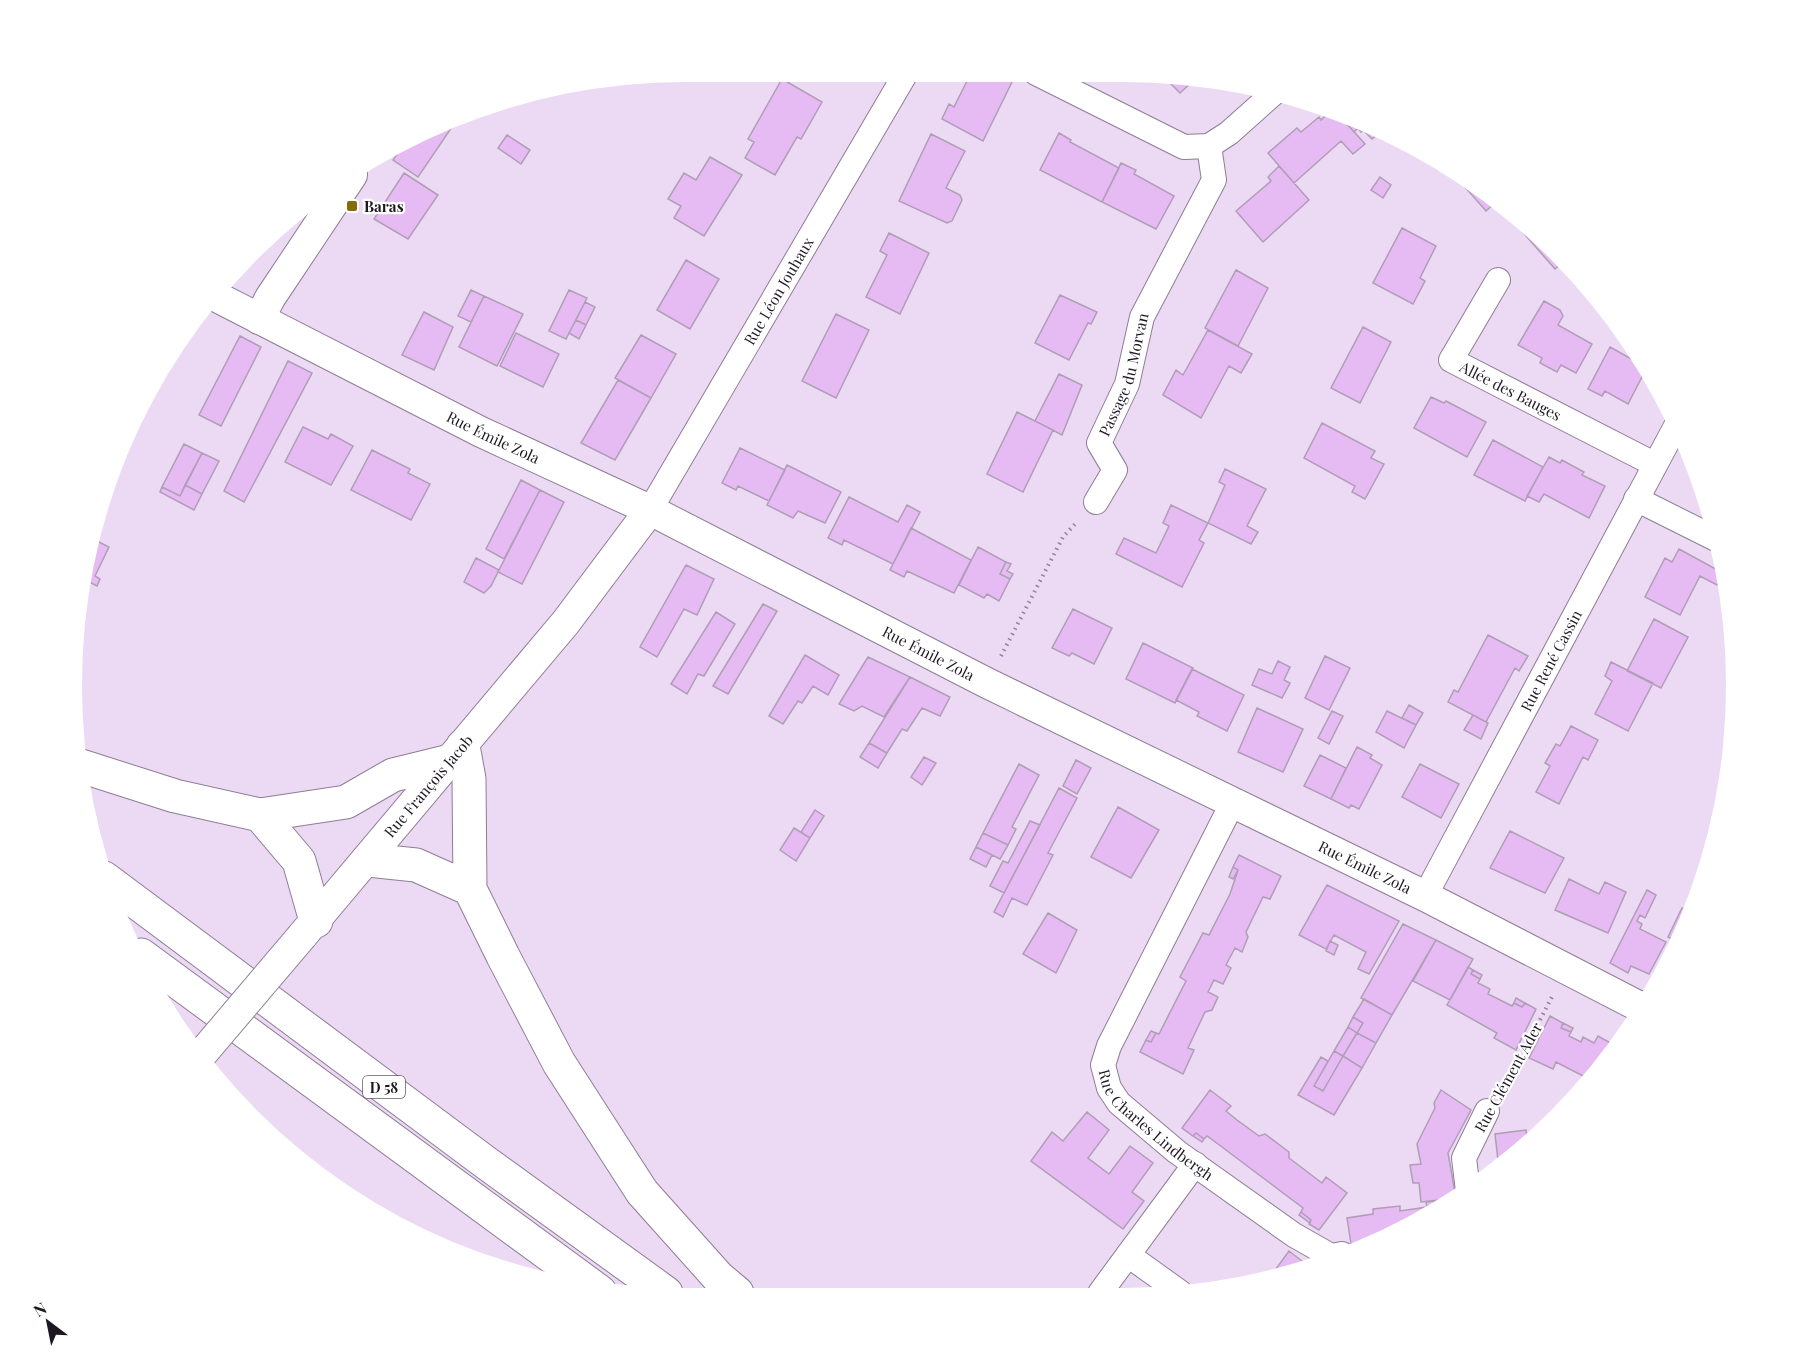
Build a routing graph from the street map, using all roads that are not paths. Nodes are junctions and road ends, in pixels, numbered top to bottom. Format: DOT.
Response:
graph roads {
  1 [pos="901,82"];
  2 [pos="1054,82"];
  3 [pos="1266,100"];
  4 [pos="1209,146"];
  5 [pos="342,190"];
  6 [pos="1498,280"];
  7 [pos="222,300"];
  8 [pos="259,319"];
  9 [pos="1671,435"];
  10 [pos="1654,464"];
  11 [pos="1636,499"];
  12 [pos="1096,502"];
  13 [pos="650,510"];
  14 [pos="1706,534"];
  15 [pos="457,753"];
  16 [pos="89,768"];
  17 [pos="1233,802"];
  18 [pos="260,815"];
  19 [pos="368,860"];
  20 [pos="117,888"];
  21 [pos="470,889"];
  22 [pos="1425,896"];
  23 [pos="309,928"];
  24 [pos="151,962"];
  25 [pos="1634,1004"];
  26 [pos="205,1050"];
  27 [pos="1487,1111"];
  28 [pos="1195,1164"];
  29 [pos="1467,1180"];
  30 [pos="1325,1253"];
  31 [pos="1128,1255"];
  32 [pos="581,1278"];
  33 [pos="1170,1285"];
  34 [pos="657,1287"];
  35 [pos="730,1288"];
  36 [pos="1104,1288"];
  1 -- 13 [label="street, Rue Léon Jouhaux"];
  2 -- 4 [label="street"];
  3 -- 4 [label="street"];
  4 -- 12 [label="street, Passage du Morvan"];
  5 -- 8 [label="street"];
  6 -- 10 [label="street, Allée des Bauges"];
  7 -- 8 [label="street, Rue Émile Zola"];
  8 -- 13 [label="street, Rue Émile Zola"];
  9 -- 10 [label="street, Rue René Cassin"];
  10 -- 11 [label="street, Rue René Cassin"];
  11 -- 14 [label="street"];
  11 -- 22 [label="street, Rue René Cassin"];
  13 -- 15 [label="street, Rue François Jacob"];
  13 -- 17 [label="street, Rue Émile Zola"];
  15 -- 18 [label="highway"];
  15 -- 19 [label="street, Rue François Jacob"];
  15 -- 21 [label="highway"];
  16 -- 18 [label="highway"];
  17 -- 22 [label="street, Rue Émile Zola"];
  17 -- 28 [label="street, Rue Charles Lindbergh"];
  18 -- 23 [label="highway"];
  19 -- 21 [label="highway"];
  19 -- 23 [label="street, Rue François Jacob"];
  20 -- 34 [label="highway, D 58"];
  21 -- 35 [label="highway"];
  22 -- 25 [label="street, Rue Émile Zola"];
  23 -- 26 [label="street, Rue François Jacob, bridge"];
  24 -- 32 [label="highway, D 58"];
  27 -- 29 [label="street, Rue Clément Ader"];
  28 -- 30 [label="street, Rue Charles Lindbergh"];
  28 -- 31 [label="street"];
  31 -- 33 [label="street"];
  31 -- 36 [label="street"];
}
